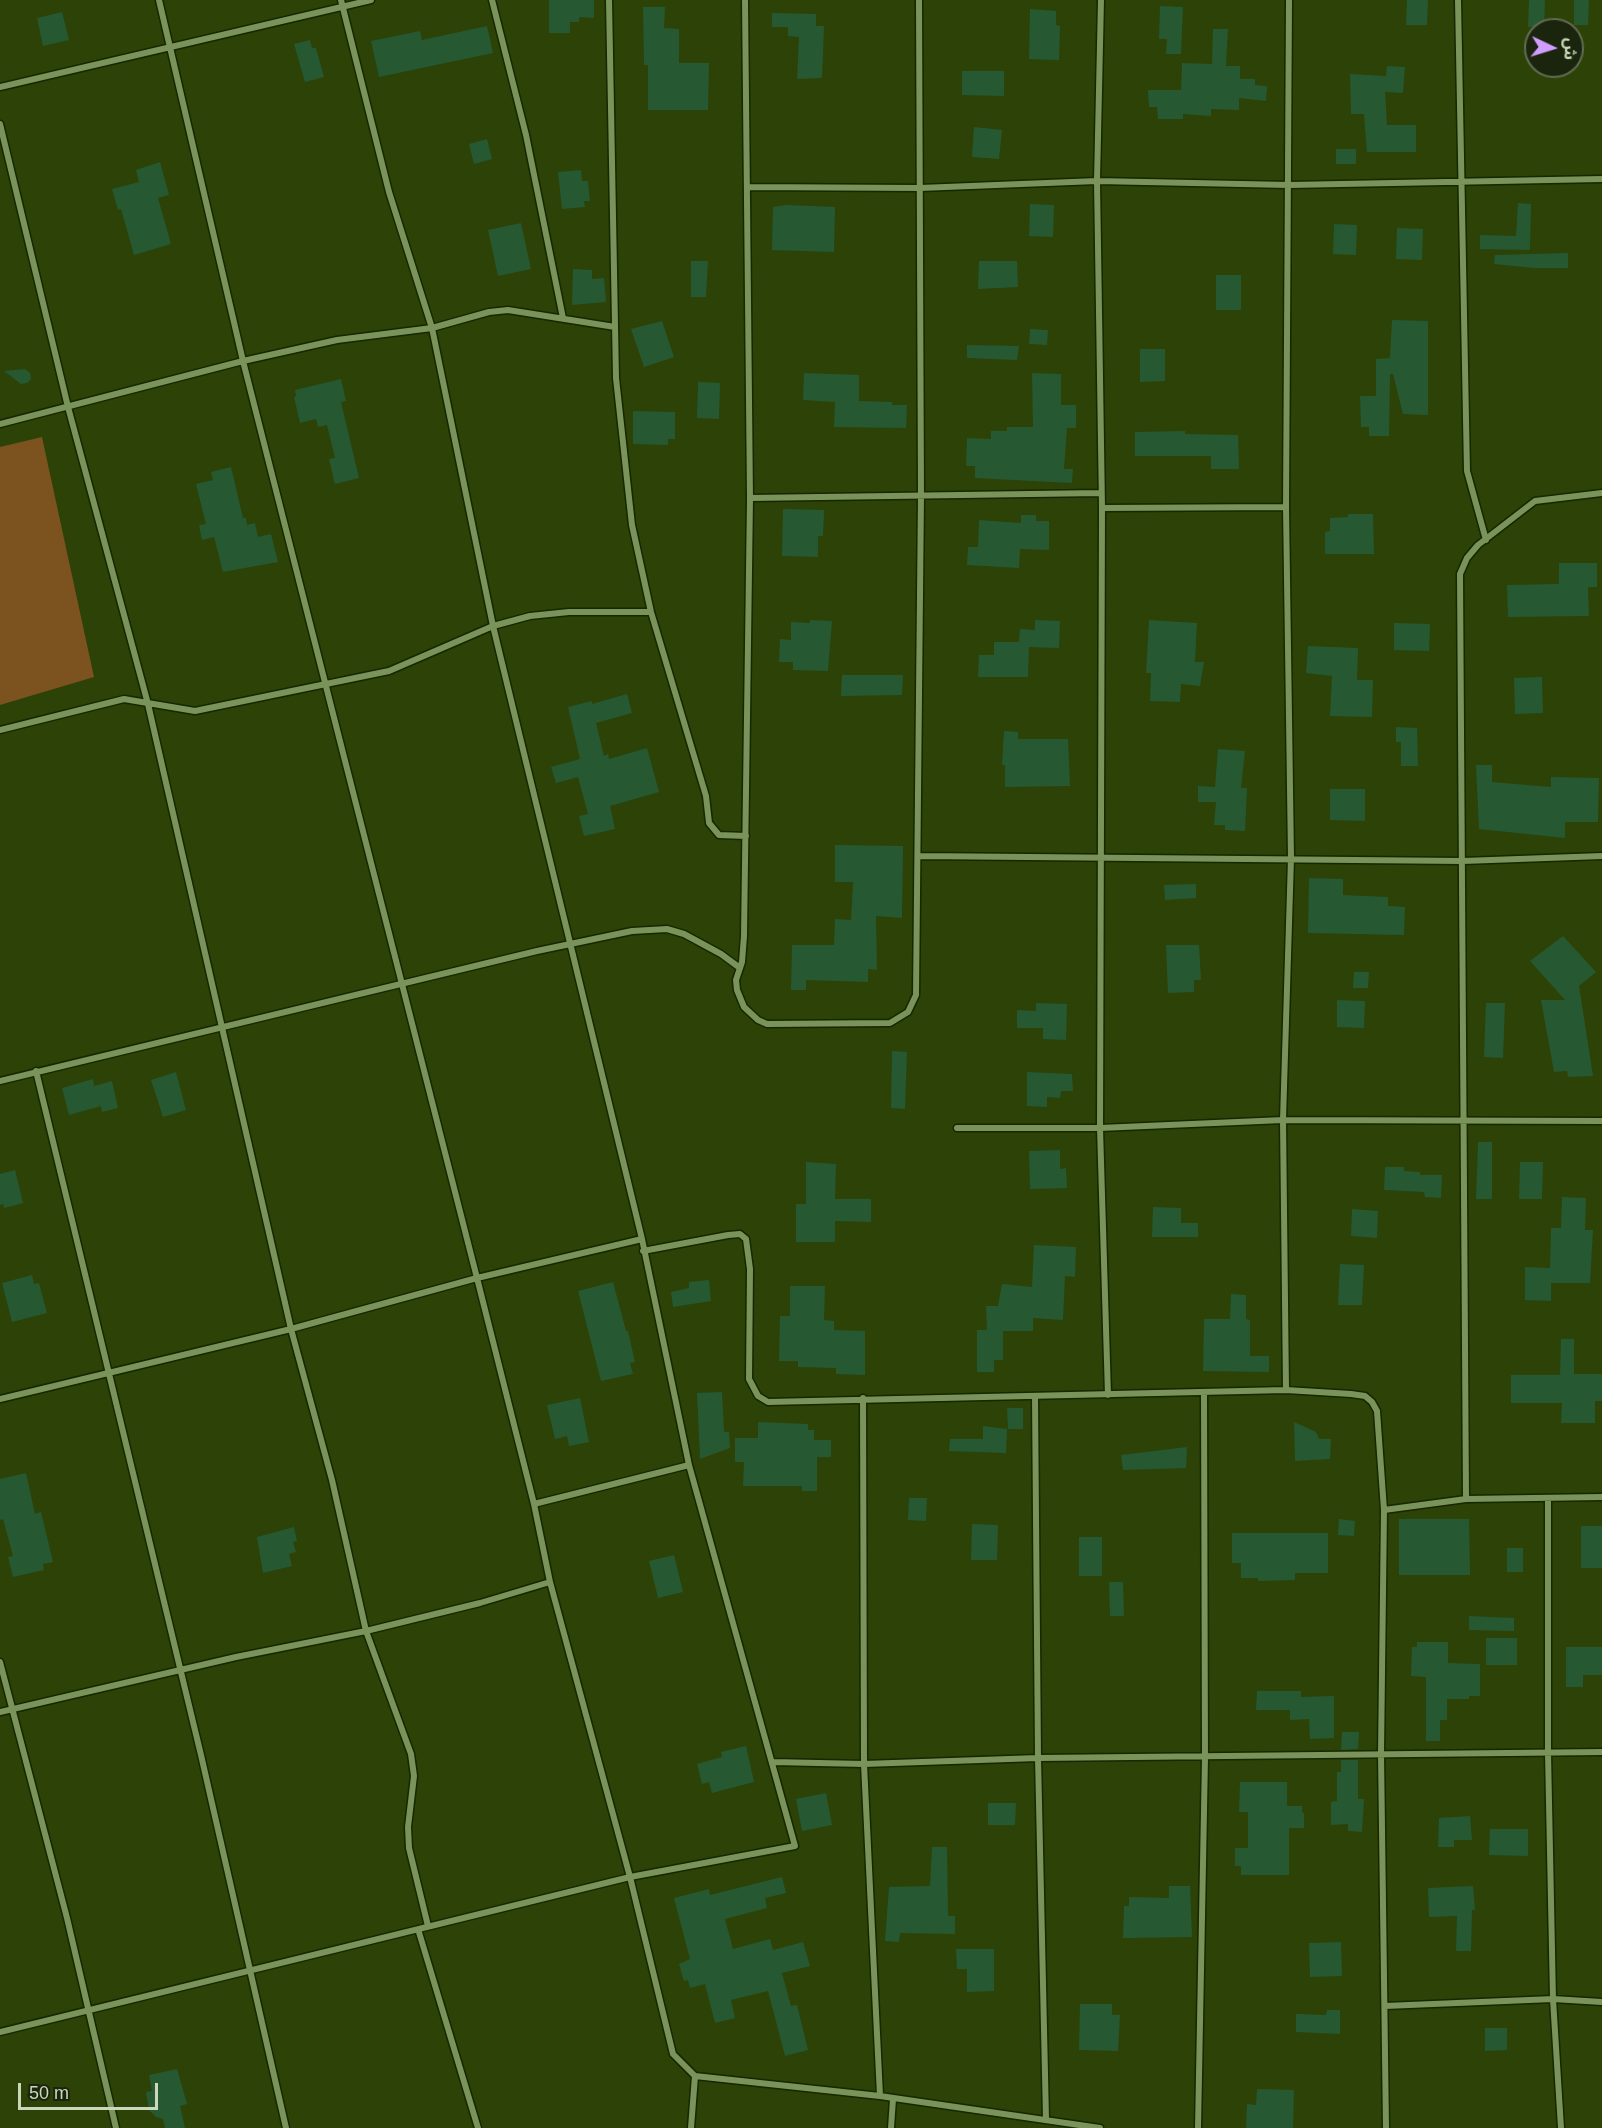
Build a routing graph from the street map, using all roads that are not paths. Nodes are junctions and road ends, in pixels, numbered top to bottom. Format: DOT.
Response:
graph roads {
  1 [pos="159,0"];
  2 [pos="371,0"];
  3 [pos="492,0"];
  4 [pos="609,0"];
  5 [pos="745,0"];
  6 [pos="919,0"];
  7 [pos="1101,0"];
  8 [pos="1289,0"];
  9 [pos="1458,0"];
  10 [pos="342,4"];
  11 [pos="171,48"];
  12 [pos="0,87"];
  13 [pos="0,124"];
  14 [pos="1602,179"];
  15 [pos="1097,181"];
  16 [pos="1460,183"];
  17 [pos="1289,184"];
  18 [pos="747,187"];
  19 [pos="920,188"];
  20 [pos="563,318"];
  21 [pos="615,327"];
  22 [pos="432,328"];
  23 [pos="243,361"];
  24 [pos="68,407"];
  25 [pos="0,424"];
  26 [pos="1101,493"];
  27 [pos="1602,493"];
  28 [pos="921,495"];
  29 [pos="750,498"];
  30 [pos="1286,507"];
  31 [pos="1102,508"];
  32 [pos="1486,540"];
  33 [pos="651,612"];
  34 [pos="493,626"];
  35 [pos="327,683"];
  36 [pos="148,704"];
  37 [pos="0,730"];
  38 [pos="746,836"];
  39 [pos="920,856"];
  40 [pos="1602,856"];
  41 [pos="1099,858"];
  42 [pos="1291,858"];
  43 [pos="1462,861"];
  44 [pos="570,944"];
  45 [pos="740,968"];
  46 [pos="400,984"];
  47 [pos="221,1028"];
  48 [pos="36,1071"];
  49 [pos="0,1081"];
  50 [pos="1461,1119"];
  51 [pos="1283,1120"];
  52 [pos="1602,1121"];
  53 [pos="957,1128"];
  54 [pos="1100,1128"];
  55 [pos="642,1239"];
  56 [pos="643,1251"];
  57 [pos="477,1278"];
  58 [pos="291,1329"];
  59 [pos="108,1372"];
  60 [pos="1286,1390"];
  61 [pos="1204,1392"];
  62 [pos="1108,1395"];
  63 [pos="1035,1397"];
  64 [pos="863,1398"];
  65 [pos="0,1400"];
  66 [pos="689,1465"];
  67 [pos="1602,1497"];
  68 [pos="1466,1499"];
  69 [pos="1548,1499"];
  70 [pos="534,1504"];
  71 [pos="1384,1510"];
  72 [pos="550,1582"];
  73 [pos="366,1631"];
  74 [pos="0,1662"];
  75 [pos="181,1670"];
  76 [pos="11,1709"];
  77 [pos="0,1712"];
  78 [pos="1602,1752"];
  79 [pos="1548,1753"];
  80 [pos="1381,1754"];
  81 [pos="1038,1758"];
  82 [pos="1205,1758"];
  83 [pos="771,1762"];
  84 [pos="864,1764"];
  85 [pos="630,1877"];
  86 [pos="428,1926"];
  87 [pos="418,1929"];
  88 [pos="251,1970"];
  89 [pos="1553,1999"];
  90 [pos="1602,2002"];
  91 [pos="1385,2006"];
  92 [pos="88,2009"];
  93 [pos="0,2032"];
  94 [pos="694,2076"];
  95 [pos="880,2096"];
  96 [pos="893,2099"];
  97 [pos="1046,2120"];
  98 [pos="1081,2126"];
  99 [pos="116,2128"];
  100 [pos="286,2128"];
  101 [pos="478,2128"];
  102 [pos="691,2128"];
  103 [pos="891,2128"];
  104 [pos="1100,2128"];
  105 [pos="1198,2128"];
  106 [pos="1386,2128"];
  107 [pos="1561,2128"];
  1 -- 11 [label="street"];
  2 -- 10 [label="street"];
  3 -- 20 [label="street"];
  4 -- 21 [label="street"];
  5 -- 18 [label="street"];
  6 -- 19 [label="street"];
  7 -- 15 [label="street"];
  8 -- 17 [label="street"];
  9 -- 16 [label="street"];
  10 -- 11 [label="street"];
  10 -- 22 [label="street"];
  11 -- 12 [label="street"];
  11 -- 23 [label="street"];
  13 -- 24 [label="street"];
  14 -- 16 [label="street"];
  15 -- 17 [label="street"];
  15 -- 19 [label="street"];
  15 -- 26 [label="street"];
  16 -- 17 [label="street"];
  16 -- 32 [label="street"];
  17 -- 30 [label="street"];
  18 -- 19 [label="street"];
  18 -- 29 [label="street"];
  19 -- 28 [label="street"];
  20 -- 21 [label="street"];
  20 -- 22 [label="street"];
  21 -- 33 [label="street"];
  22 -- 23 [label="street"];
  22 -- 34 [label="street"];
  23 -- 24 [label="street"];
  23 -- 35 [label="street"];
  24 -- 25 [label="street"];
  24 -- 36 [label="street"];
  26 -- 28 [label="street"];
  26 -- 31 [label="street"];
  27 -- 32 [label="street"];
  28 -- 29 [label="street"];
  28 -- 39 [label="street"];
  29 -- 38 [label="street"];
  30 -- 31 [label="street"];
  30 -- 42 [label="street"];
  31 -- 41 [label="street"];
  32 -- 43 [label="street"];
  33 -- 34 [label="street"];
  33 -- 38 [label="street"];
  34 -- 35 [label="street"];
  34 -- 44 [label="street"];
  35 -- 36 [label="street"];
  35 -- 46 [label="street"];
  36 -- 37 [label="street"];
  36 -- 47 [label="street"];
  38 -- 45 [label="street"];
  39 -- 41 [label="street"];
  39 -- 45 [label="street"];
  40 -- 43 [label="street"];
  41 -- 42 [label="street"];
  41 -- 54 [label="street"];
  42 -- 43 [label="street"];
  42 -- 51 [label="street"];
  43 -- 50 [label="street"];
  44 -- 45 [label="street"];
  44 -- 46 [label="street"];
  44 -- 55 [label="street"];
  46 -- 47 [label="street"];
  46 -- 57 [label="street"];
  47 -- 48 [label="street"];
  47 -- 58 [label="street"];
  48 -- 49 [label="street"];
  48 -- 59 [label="street"];
  50 -- 51 [label="street"];
  50 -- 52 [label="street"];
  50 -- 68 [label="street"];
  51 -- 54 [label="street"];
  51 -- 60 [label="street"];
  53 -- 54 [label="street"];
  54 -- 62 [label="street"];
  55 -- 56 [label="street"];
  55 -- 57 [label="street"];
  56 -- 64 [label="street"];
  56 -- 66 [label="street"];
  57 -- 58 [label="street"];
  57 -- 70 [label="street"];
  58 -- 59 [label="street"];
  58 -- 73 [label="street"];
  59 -- 65 [label="street"];
  59 -- 75 [label="street"];
  60 -- 61 [label="street"];
  60 -- 71 [label="street"];
  61 -- 62 [label="street"];
  61 -- 82 [label="street"];
  62 -- 63 [label="street"];
  63 -- 64 [label="street"];
  63 -- 81 [label="street"];
  64 -- 84 [label="street"];
  66 -- 70 [label="street"];
  66 -- 83 [label="street"];
  67 -- 69 [label="street"];
  68 -- 69 [label="street"];
  68 -- 71 [label="street"];
  69 -- 79 [label="street"];
  70 -- 72 [label="street"];
  71 -- 80 [label="street"];
  72 -- 73 [label="street"];
  72 -- 85 [label="street"];
  73 -- 75 [label="street"];
  73 -- 86 [label="street"];
  74 -- 76 [label="street"];
  75 -- 76 [label="street"];
  75 -- 88 [label="street"];
  76 -- 77 [label="street"];
  76 -- 92 [label="street"];
  78 -- 79 [label="street"];
  79 -- 80 [label="street"];
  79 -- 89 [label="street"];
  80 -- 82 [label="street"];
  80 -- 91 [label="street"];
  81 -- 82 [label="street"];
  81 -- 84 [label="street"];
  81 -- 97 [label="street"];
  82 -- 105 [label="street"];
  83 -- 84 [label="street"];
  83 -- 85 [label="street"];
  84 -- 95 [label="street"];
  85 -- 86 [label="street"];
  85 -- 94 [label="street"];
  86 -- 87 [label="street"];
  87 -- 88 [label="street"];
  87 -- 101 [label="street"];
  88 -- 92 [label="street"];
  88 -- 100 [label="street"];
  89 -- 90 [label="street"];
  89 -- 91 [label="street"];
  89 -- 107 [label="street"];
  91 -- 106 [label="street"];
  92 -- 93 [label="street"];
  92 -- 99 [label="street"];
  94 -- 95 [label="street"];
  94 -- 102 [label="street"];
  95 -- 96 [label="street"];
  96 -- 97 [label="street"];
  96 -- 103 [label="street"];
  97 -- 98 [label="street"];
  98 -- 104 [label="street"];
}
